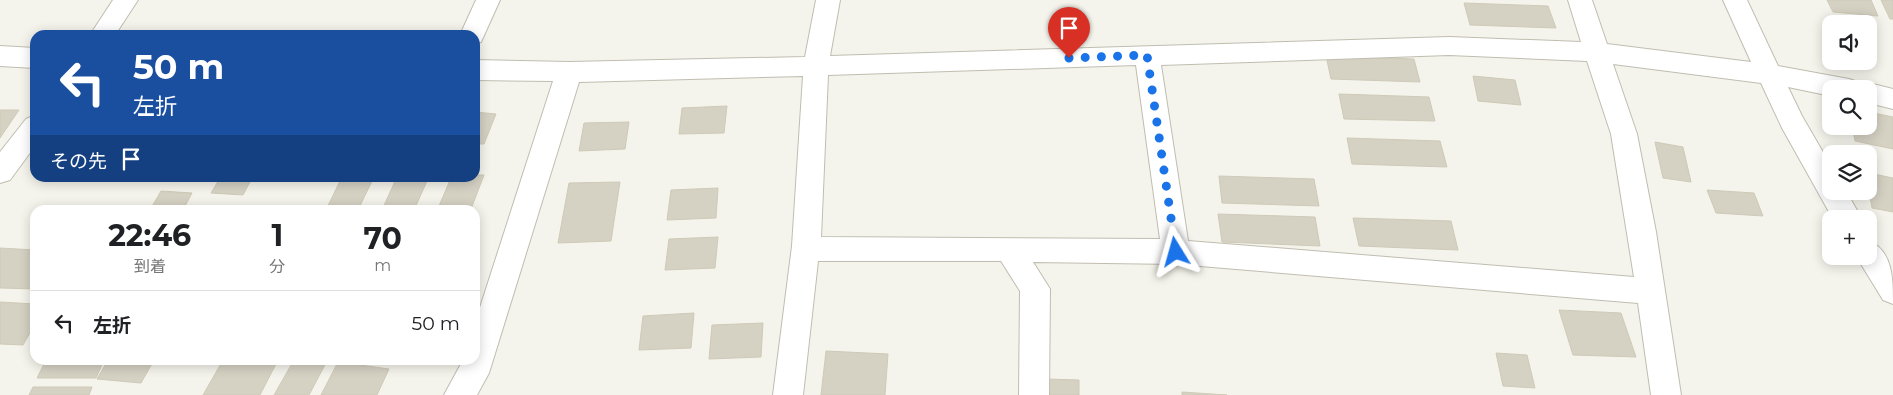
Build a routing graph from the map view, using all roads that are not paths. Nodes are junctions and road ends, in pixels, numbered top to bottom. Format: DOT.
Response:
graph roads {
  1 [pos="126,0"];
  2 [pos="488,0"];
  3 [pos="828,0"];
  4 [pos="1580,0"];
  5 [pos="1735,0"];
  6 [pos="105,30"];
  7 [pos="474,30"];
  8 [pos="1598,52"];
  9 [pos="1147,55"];
  10 [pos="0,56"];
  11 [pos="30,58"];
  12 [pos="816,66"];
  13 [pos="480,70"];
  14 [pos="569,72"];
  15 [pos="1770,74"];
  16 [pos="1822,84"];
  17 [pos="1877,95"];
  18 [pos="1893,99"];
  19 [pos="30,133"];
  20 [pos="0,172"];
  21 [pos="1843,210"];
  22 [pos="1009,248"];
  23 [pos="806,249"];
  24 [pos="1176,252"];
  25 [pos="1876,265"];
  26 [pos="1650,291"];
  27 [pos="1893,291"];
  28 [pos="480,354"];
  29 [pos="477,365"];
  30 [pos="459,395"];
  31 [pos="788,395"];
  32 [pos="1034,395"];
  33 [pos="1666,395"];
  1 -- 6 [label="street"];
  2 -- 7 [label="street"];
  3 -- 12 [label="street"];
  4 -- 8 [label="street"];
  5 -- 15 [label="street"];
  8 -- 9 [label="street"];
  8 -- 15 [label="street"];
  8 -- 26 [label="street"];
  9 -- 12 [label="street"];
  9 -- 24 [label="street"];
  10 -- 11 [label="street"];
  12 -- 14 [label="street"];
  12 -- 23 [label="street"];
  13 -- 14 [label="street"];
  14 -- 28 [label="street"];
  15 -- 16 [label="street"];
  15 -- 21 [label="street"];
  17 -- 18 [label="street"];
  19 -- 20 [label="street"];
  22 -- 23 [label="street"];
  22 -- 24 [label="street"];
  22 -- 32 [label="street"];
  23 -- 31 [label="street"];
  24 -- 26 [label="street"];
  25 -- 27 [label="street"];
  26 -- 33 [label="street"];
  29 -- 30 [label="street"];
}
